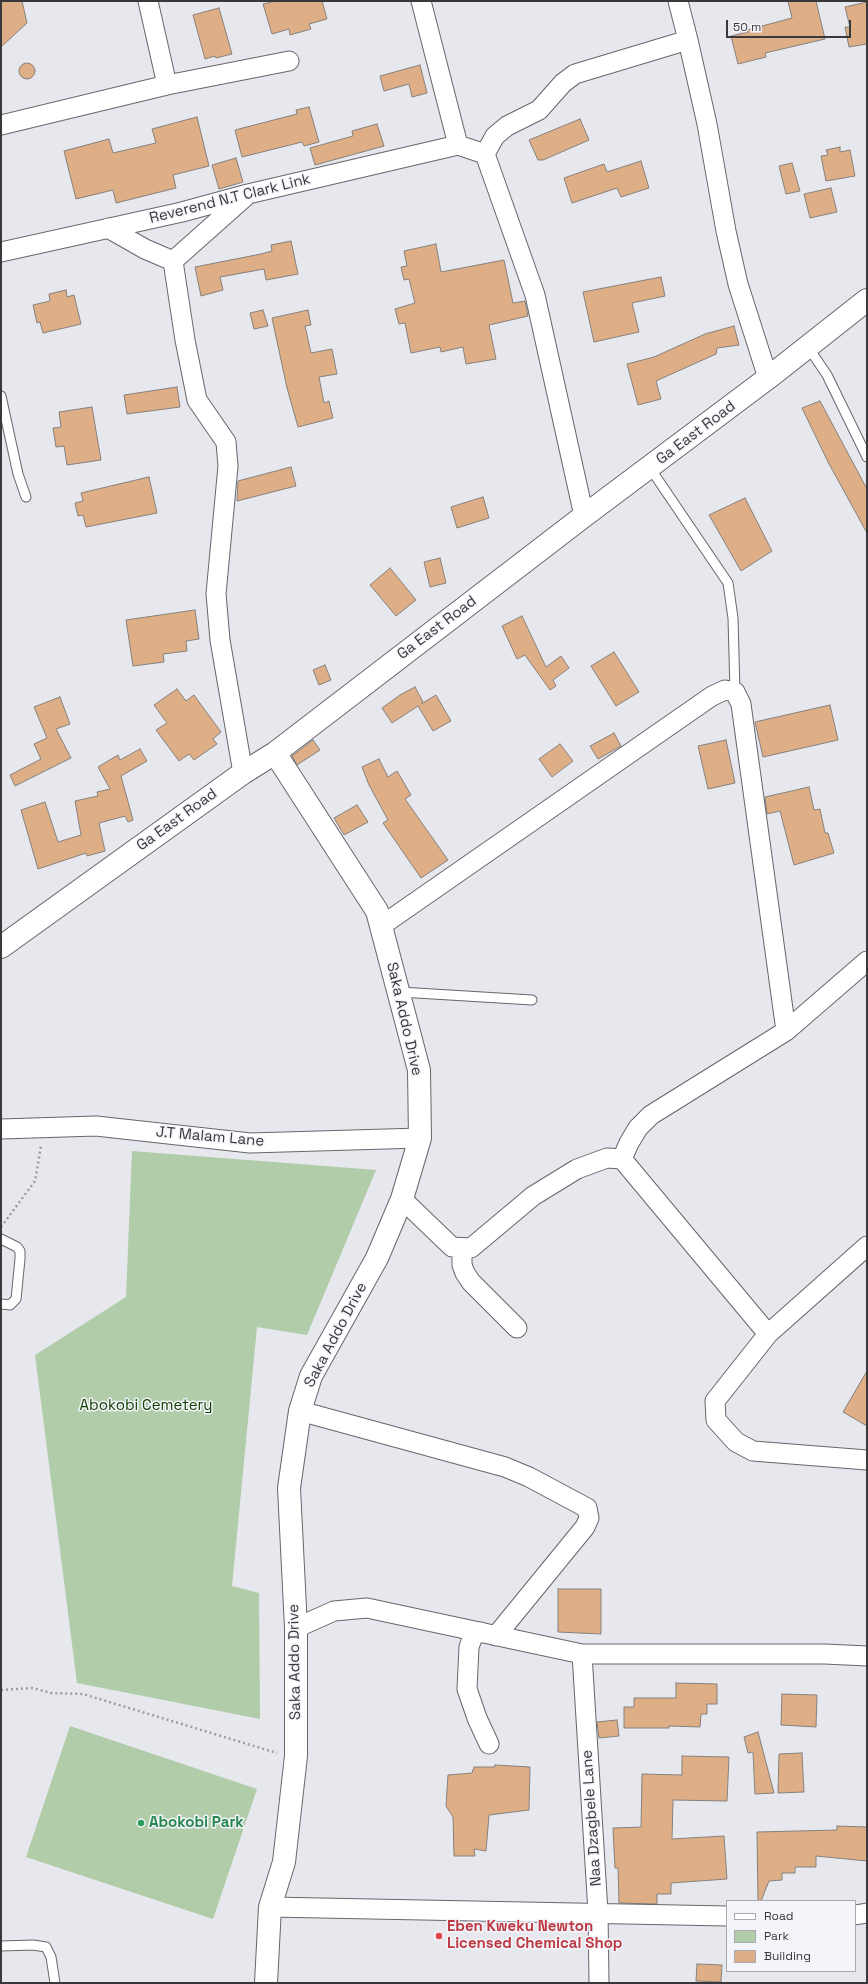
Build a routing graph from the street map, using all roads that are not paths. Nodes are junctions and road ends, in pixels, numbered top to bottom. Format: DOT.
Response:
graph roads {
  1 [pos="148,1"];
  2 [pos="421,1"];
  3 [pos="678,1"];
  4 [pos="688,40"];
  5 [pos="289,61"];
  6 [pos="167,85"];
  7 [pos="1,125"];
  8 [pos="458,145"];
  9 [pos="485,154"];
  10 [pos="248,194"];
  11 [pos="108,228"];
  12 [pos="1,252"];
  13 [pos="173,261"];
  14 [pos="865,306"];
  15 [pos="808,346"];
  16 [pos="768,378"];
  17 [pos="1,396"];
  18 [pos="867,457"];
  19 [pos="650,468"];
  20 [pos="26,497"];
  21 [pos="584,516"];
  22 [pos="735,692"];
  23 [pos="275,753"];
  24 [pos="243,773"];
  25 [pos="381,926"];
  26 [pos="10,935"];
  27 [pos="1,947"];
  28 [pos="867,961"];
  29 [pos="400,992"];
  30 [pos="532,1000"];
  31 [pos="786,1031"];
  32 [pos="1,1129"];
  33 [pos="420,1138"];
  34 [pos="622,1159"];
  35 [pos="402,1199"];
  36 [pos="1,1239"];
  37 [pos="867,1246"];
  38 [pos="462,1248"];
  39 [pos="1,1304"];
  40 [pos="517,1328"];
  41 [pos="768,1334"];
  42 [pos="300,1411"];
  43 [pos="867,1460"];
  44 [pos="296,1628"];
  45 [pos="488,1634"];
  46 [pos="582,1654"];
  47 [pos="867,1656"];
  48 [pos="489,1744"];
  49 [pos="270,1907"];
  50 [pos="598,1912"];
  51 [pos="867,1914"];
  52 [pos="856,1915"];
  53 [pos="726,1916"];
  54 [pos="1,1946"];
  55 [pos="55,1983"];
  56 [pos="266,1983"];
  57 [pos="599,1983"];
  1 -- 6 [label="street"];
  2 -- 8 [label="street"];
  3 -- 4 [label="street"];
  4 -- 9 [label="street"];
  4 -- 16 [label="street"];
  5 -- 6 [label="street"];
  6 -- 7 [label="street"];
  8 -- 9 [label="street"];
  8 -- 10 [label="street, Reverend N.T Clark Link"];
  9 -- 21 [label="street"];
  10 -- 11 [label="street, Reverend N.T Clark Link"];
  10 -- 13 [label="street"];
  11 -- 12 [label="street, Reverend N.T Clark Link"];
  11 -- 13 [label="street"];
  13 -- 24 [label="street"];
  14 -- 15 [label="street, Ga East Road"];
  15 -- 16 [label="street, Ga East Road"];
  15 -- 18 [label="lane"];
  16 -- 19 [label="street, Ga East Road"];
  17 -- 20 [label="lane"];
  19 -- 21 [label="street, Ga East Road"];
  19 -- 22 [label="lane"];
  21 -- 23 [label="street, Ga East Road"];
  22 -- 25 [label="street"];
  22 -- 31 [label="street"];
  23 -- 24 [label="street, Ga East Road"];
  23 -- 25 [label="street, Saka Addo Drive"];
  24 -- 26 [label="street, Ga East Road"];
  25 -- 29 [label="street, Saka Addo Drive"];
  26 -- 27 [label="street, Ga East Road"];
  28 -- 31 [label="street"];
  29 -- 30 [label="lane"];
  29 -- 33 [label="street, Saka Addo Drive"];
  31 -- 34 [label="street"];
  32 -- 33 [label="street, J.T Malam Lane"];
  33 -- 35 [label="street, Saka Addo Drive"];
  34 -- 38 [label="street"];
  34 -- 41 [label="street"];
  35 -- 38 [label="street"];
  35 -- 42 [label="street, Saka Addo Drive"];
  36 -- 39 [label="lane"];
  37 -- 41 [label="street"];
  38 -- 40 [label="street"];
  41 -- 43 [label="street"];
  42 -- 44 [label="street, Saka Addo Drive"];
  42 -- 45 [label="street"];
  44 -- 45 [label="street"];
  44 -- 49 [label="street, Saka Addo Drive"];
  45 -- 46 [label="street"];
  45 -- 48 [label="street"];
  46 -- 47 [label="street"];
  46 -- 50 [label="street, Naa Dzagbele Lane"];
  49 -- 50 [label="street"];
  49 -- 56 [label="street, Saka Addo Drive"];
  50 -- 53 [label="street"];
  50 -- 57 [label="street, Naa Dzagbele Lane"];
  51 -- 52 [label="street"];
  54 -- 55 [label="lane"];
}
